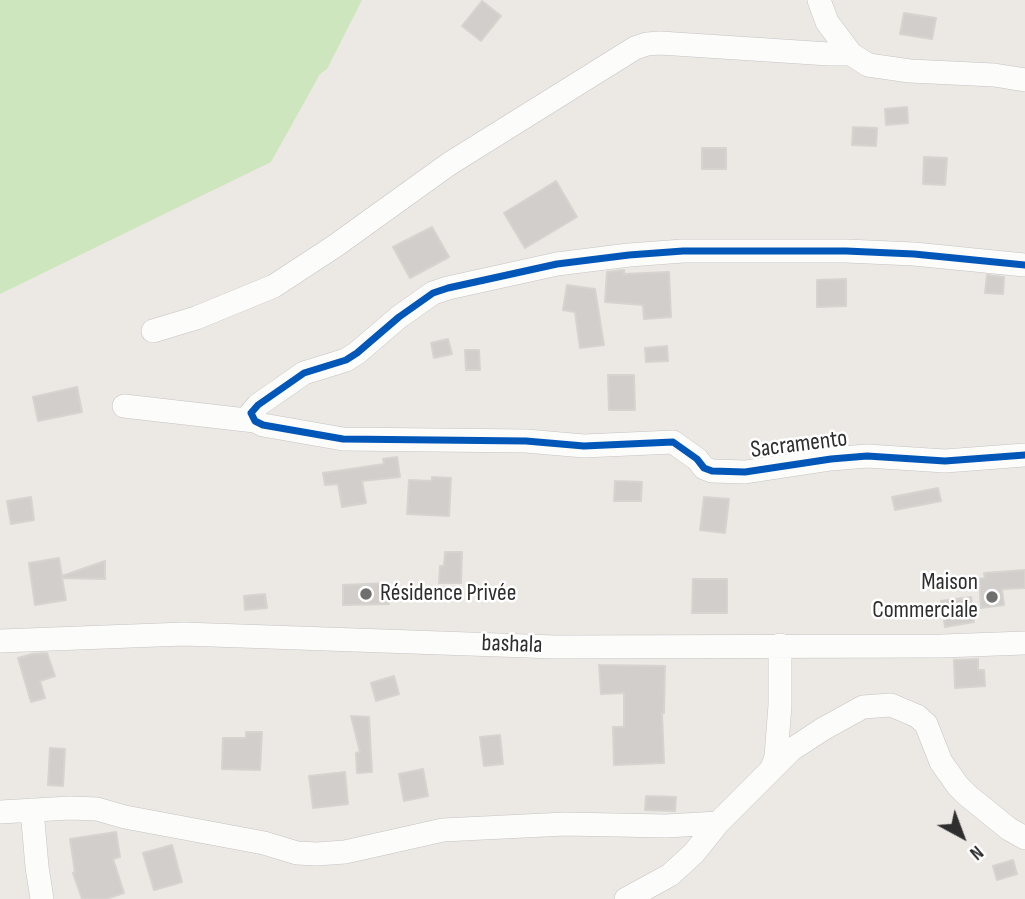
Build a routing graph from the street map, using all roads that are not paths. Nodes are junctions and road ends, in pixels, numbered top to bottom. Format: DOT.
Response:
graph roads {
  1 [pos="819,0"];
  2 [pos="851,54"];
  3 [pos="1025,80"];
  4 [pos="1025,265"];
  5 [pos="153,331"];
  6 [pos="124,406"];
  7 [pos="255,421"];
  8 [pos="1025,455"];
  9 [pos="0,642"];
  10 [pos="1025,643"];
  11 [pos="780,645"];
  12 [pos="772,768"];
  13 [pos="32,810"];
  14 [pos="0,812"];
  15 [pos="718,823"];
  16 [pos="1025,838"];
  17 [pos="42,899"];
  18 [pos="626,899"];
  1 -- 2 [label="street"];
  2 -- 3 [label="street"];
  2 -- 5 [label="street"];
  4 -- 7 [label="street"];
  6 -- 7 [label="street"];
  7 -- 8 [label="street, Sacramento"];
  9 -- 11 [label="street, bashala"];
  10 -- 11 [label="street, bashala"];
  11 -- 12 [label="street"];
  12 -- 15 [label="street"];
  12 -- 16 [label="street"];
  13 -- 14 [label="street"];
  13 -- 15 [label="street"];
  13 -- 17 [label="street"];
  15 -- 18 [label="street"];
}
